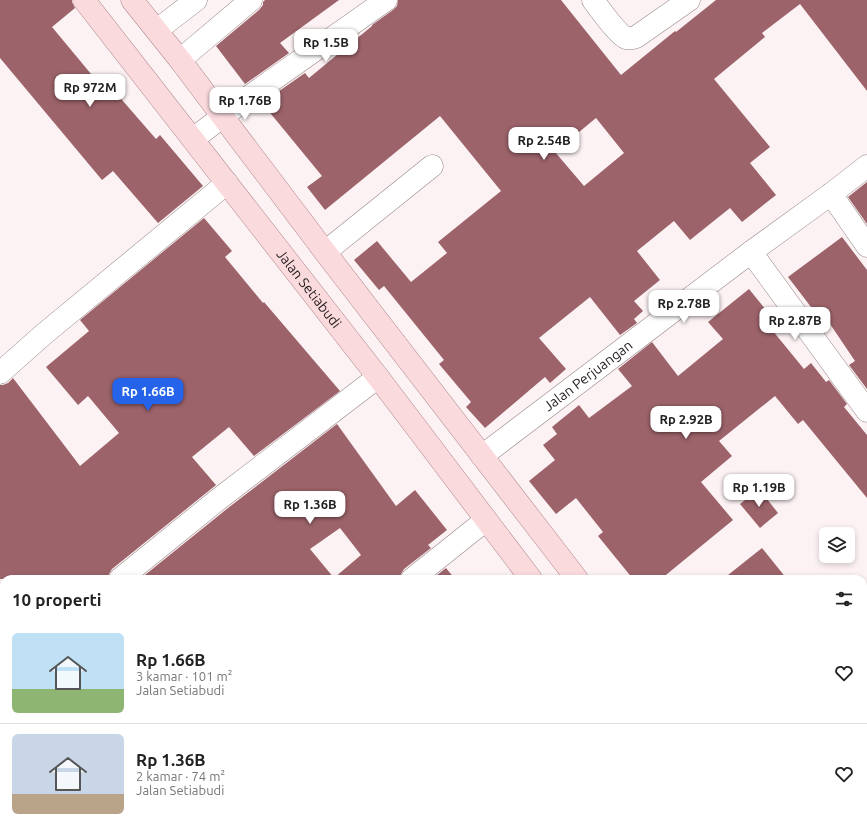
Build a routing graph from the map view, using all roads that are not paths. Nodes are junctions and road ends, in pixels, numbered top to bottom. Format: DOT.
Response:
graph roads {
  1 [pos="84,0"];
  2 [pos="132,0"];
  3 [pos="196,0"];
  4 [pos="251,0"];
  5 [pos="386,0"];
  6 [pos="592,0"];
  7 [pos="688,0"];
  8 [pos="157,30"];
  9 [pos="180,60"];
  10 [pos="223,117"];
  11 [pos="193,139"];
  12 [pos="432,166"];
  13 [pos="867,166"];
  14 [pos="227,183"];
  15 [pos="831,194"];
  16 [pos="867,246"];
  17 [pos="325,252"];
  18 [pos="751,252"];
  19 [pos="0,373"];
  20 [pos="378,377"];
  21 [pos="867,411"];
  22 [pos="482,456"];
  23 [pos="486,520"];
  24 [pos="125,575"];
  25 [pos="417,575"];
  26 [pos="528,575"];
  27 [pos="574,575"];
  1 -- 11 [label="main road, Jalan Setiabudi"];
  2 -- 8 [label="main road"];
  3 -- 8 [label="street"];
  4 -- 9 [label="street"];
  5 -- 10 [label="street"];
  6 -- 7 [label="street"];
  8 -- 9 [label="main road"];
  9 -- 10 [label="main road"];
  10 -- 11 [label="street"];
  10 -- 17 [label="main road"];
  11 -- 14 [label="main road, Jalan Setiabudi"];
  12 -- 17 [label="street"];
  13 -- 15 [label="street, Jalan Perjuangan"];
  14 -- 19 [label="street"];
  14 -- 20 [label="main road, Jalan Setiabudi"];
  15 -- 16 [label="street"];
  15 -- 18 [label="street, Jalan Perjuangan"];
  17 -- 22 [label="main road"];
  18 -- 21 [label="street"];
  18 -- 22 [label="street, Jalan Perjuangan"];
  20 -- 23 [label="main road, Jalan Setiabudi"];
  20 -- 24 [label="street"];
  22 -- 27 [label="main road"];
  23 -- 25 [label="street"];
  23 -- 26 [label="main road, Jalan Setiabudi"];
}
